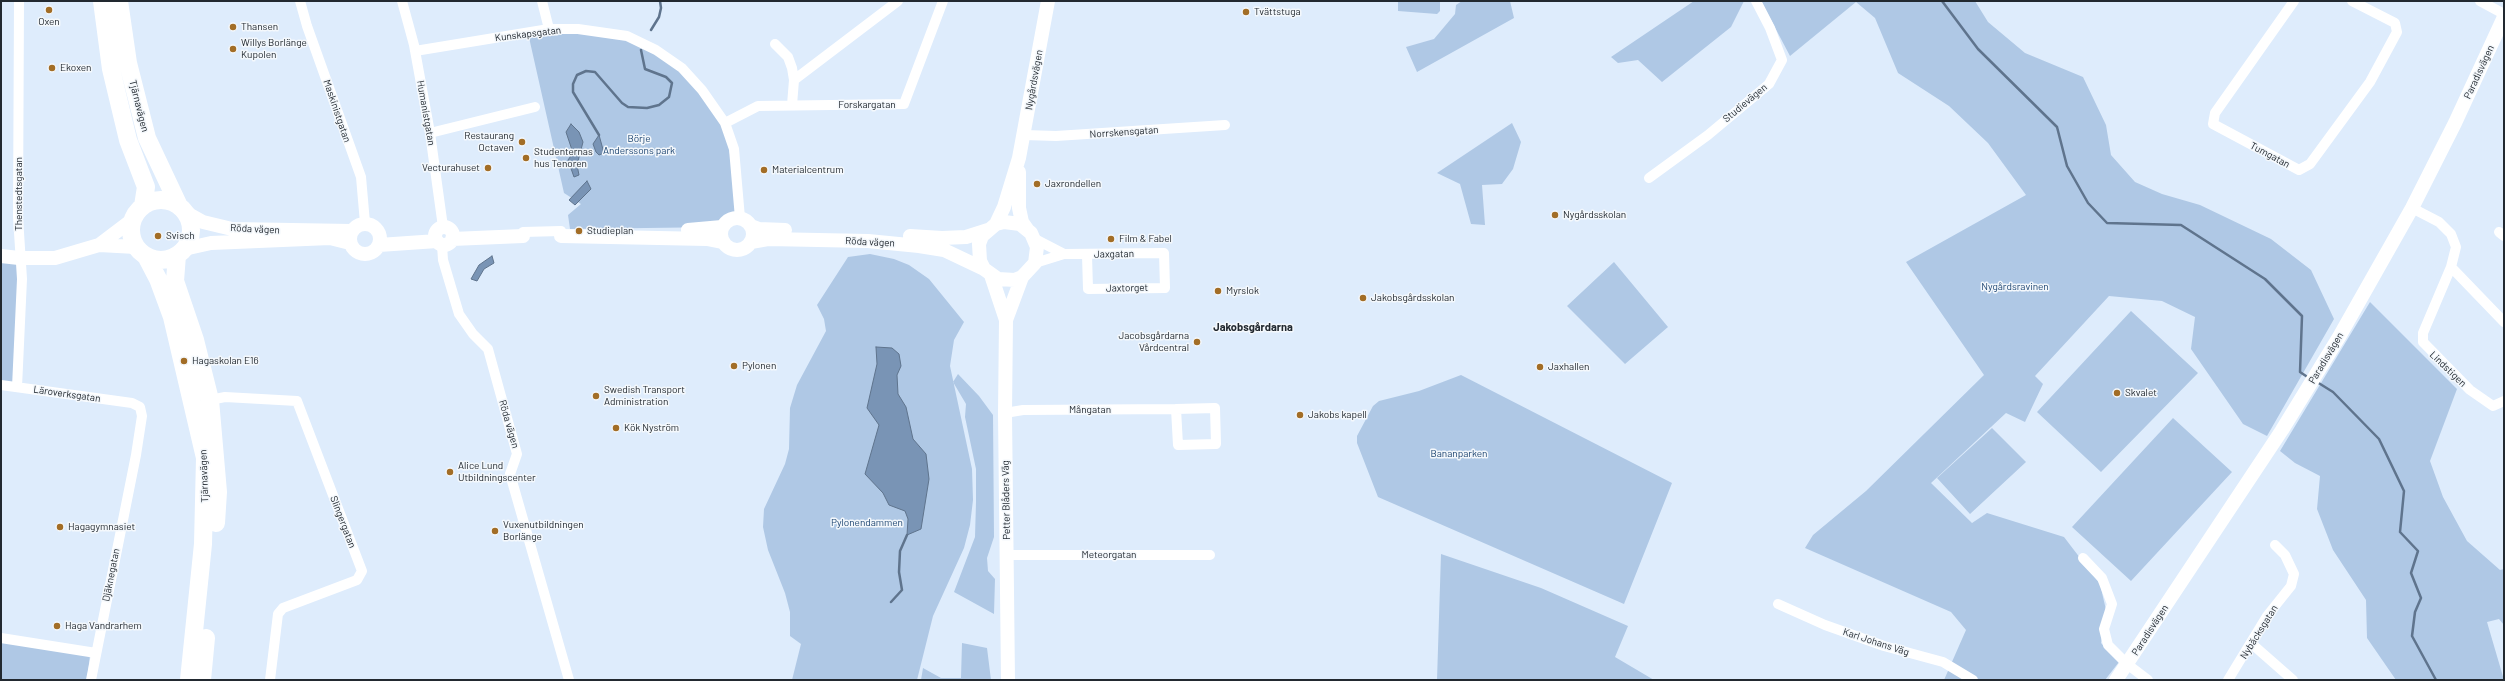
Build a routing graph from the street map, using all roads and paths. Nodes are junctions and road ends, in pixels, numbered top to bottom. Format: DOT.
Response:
graph roads {
  1 [pos="19,1"];
  2 [pos="102,1"];
  3 [pos="118,1"];
  4 [pos="300,1"];
  5 [pos="402,1"];
  6 [pos="542,1"];
  7 [pos="898,1"];
  8 [pos="943,1"];
  9 [pos="1048,1"];
  10 [pos="1756,1"];
  11 [pos="2294,1"];
  12 [pos="2352,1"];
  13 [pos="2480,1"];
  14 [pos="2504,14"];
  15 [pos="2504,17"];
  16 [pos="549,29"];
  17 [pos="775,44"];
  18 [pos="415,51"];
  19 [pos="794,80"];
  20 [pos="792,105"];
  21 [pos="535,107"];
  22 [pos="725,124"];
  23 [pos="1225,125"];
  24 [pos="430,133"];
  25 [pos="1024,135"];
  26 [pos="1019,158"];
  27 [pos="1648,178"];
  28 [pos="143,206"];
  29 [pos="2412,208"];
  30 [pos="182,209"];
  31 [pos="132,220"];
  32 [pos="746,222"];
  33 [pos="366,223"];
  34 [pos="722,227"];
  35 [pos="992,227"];
  36 [pos="561,233"];
  37 [pos="523,234"];
  38 [pos="1031,234"];
  39 [pos="351,237"];
  40 [pos="444,237"];
  41 [pos="380,240"];
  42 [pos="722,242"];
  43 [pos="751,242"];
  44 [pos="99,245"];
  45 [pos="141,252"];
  46 [pos="181,252"];
  47 [pos="1164,253"];
  48 [pos="1064,254"];
  49 [pos="1086,255"];
  50 [pos="1,256"];
  51 [pos="19,258"];
  52 [pos="1035,263"];
  53 [pos="2451,267"];
  54 [pos="988,272"];
  55 [pos="1022,277"];
  56 [pos="1006,320"];
  57 [pos="2504,322"];
  58 [pos="1,385"];
  59 [pos="17,387"];
  60 [pos="210,400"];
  61 [pos="2504,401"];
  62 [pos="132,403"];
  63 [pos="1176,409"];
  64 [pos="1005,414"];
  65 [pos="2275,545"];
  66 [pos="1007,555"];
  67 [pos="1210,555"];
  68 [pos="2083,558"];
  69 [pos="1778,604"];
  70 [pos="1,638"];
  71 [pos="2252,644"];
  72 [pos="96,653"];
  73 [pos="2127,664"];
  74 [pos="91,680"];
  75 [pos="189,680"];
  76 [pos="202,680"];
  77 [pos="270,680"];
  78 [pos="569,680"];
  79 [pos="1008,680"];
  80 [pos="1972,680"];
  81 [pos="2116,680"];
  82 [pos="2148,680"];
  83 [pos="2228,680"];
  84 [pos="2293,680"];
  1 -- 51 [label="street, Thenstedtsgatan"];
  2 -- 28 [label="highway, Tjärnavägen"];
  3 -- 30 [label="highway, Tjärnavägen"];
  4 -- 33 [label="street, Maskinistgatan"];
  5 -- 18 [label="street, Humanistgatan"];
  6 -- 16 [label="street"];
  7 -- 19 [label="street"];
  8 -- 20 [label="street, Forskargatan"];
  9 -- 25 [label="street, Nygårdsvägen"];
  10 -- 27 [label="street, Studievägen"];
  11 -- 12 [label="street, Tumgatan"];
  13 -- 14 [label="street"];
  15 -- 29 [label="street, Paradisvägen"];
  16 -- 18 [label="street, Kunskapsgatan"];
  16 -- 22 [label="street, Kunskapsgatan"];
  17 -- 19 [label="street"];
  18 -- 24 [label="street, Humanistgatan"];
  19 -- 20 [label="street"];
  20 -- 22 [label="street, Forskargatan"];
  21 -- 24 [label="street"];
  22 -- 32 [label="street, Kunskapsgatan"];
  23 -- 25 [label="street, Norrskensgatan"];
  24 -- 40 [label="street, Humanistgatan"];
  25 -- 26 [label="street, Nygårdsvägen"];
  26 -- 35 [label="street, Nygårdsvägen"];
  26 -- 38 [label="street, Nygårdsvägen"];
  28 -- 30 [label="highway"];
  28 -- 31 [label="highway"];
  29 -- 53 [label="street, Lindstigen"];
  29 -- 73 [label="street, Paradisvägen"];
  30 -- 39 [label="street, Röda vägen"];
  30 -- 46 [label="highway"];
  31 -- 44 [label="street"];
  31 -- 45 [label="highway"];
  32 -- 34 [label="street"];
  32 -- 35 [label="street, Röda vägen"];
  32 -- 43 [label="street"];
  33 -- 39 [label="street"];
  33 -- 41 [label="street"];
  34 -- 36 [label="street"];
  34 -- 42 [label="street"];
  35 -- 38 [label="street"];
  35 -- 54 [label="street"];
  36 -- 37 [label="street"];
  36 -- 42 [label="street"];
  37 -- 40 [label="street"];
  38 -- 48 [label="street, Jaxgatan"];
  38 -- 52 [label="street"];
  39 -- 41 [label="street"];
  39 -- 46 [label="street, Röda vägen"];
  40 -- 41 [label="street"];
  40 -- 78 [label="street, Röda vägen"];
  42 -- 43 [label="street"];
  43 -- 54 [label="street, Röda vägen"];
  44 -- 45 [label="street"];
  44 -- 51 [label="street"];
  45 -- 46 [label="highway"];
  45 -- 75 [label="highway, Tjärnavägen"];
  46 -- 60 [label="highway, Tjärnavägen"];
  47 -- 49 [label="street, Jaxgatan"];
  47 -- 49 [label="street, Jaxtorget"];
  48 -- 49 [label="street, Jaxgatan"];
  48 -- 52 [label="street, Jaxgatan"];
  50 -- 51 [label="street"];
  51 -- 59 [label="street, Thenstedtsgatan"];
  52 -- 55 [label="street"];
  53 -- 57 [label="street"];
  53 -- 61 [label="street, Lindstigen"];
  54 -- 55 [label="street"];
  54 -- 56 [label="street, Petter Blåders Väg"];
  55 -- 56 [label="street, Petter Blåders Väg"];
  56 -- 64 [label="street, Petter Blåders Väg"];
  58 -- 59 [label="street, Läroverksgatan"];
  59 -- 62 [label="street, Läroverksgatan"];
  60 -- 76 [label="highway, Tjärnavägen"];
  60 -- 77 [label="street, Slingergatan"];
  62 -- 72 [label="street, Djäknegatan"];
  63 -- 63 [label="street, Mångatan"];
  63 -- 64 [label="street, Mångatan"];
  64 -- 66 [label="street, Petter Blåders Väg"];
  65 -- 71 [label="street, Nybäcksgatan"];
  66 -- 67 [label="street, Meteorgatan"];
  66 -- 79 [label="street, Petter Blåders Väg"];
  68 -- 73 [label="street"];
  69 -- 80 [label="street, Karl Johans Väg"];
  70 -- 72 [label="street"];
  71 -- 83 [label="street, Nybäcksgatan"];
  71 -- 84 [label="street"];
  72 -- 74 [label="street, Djäknegatan"];
  73 -- 81 [label="street, Paradisvägen"];
  73 -- 82 [label="street"];
}
